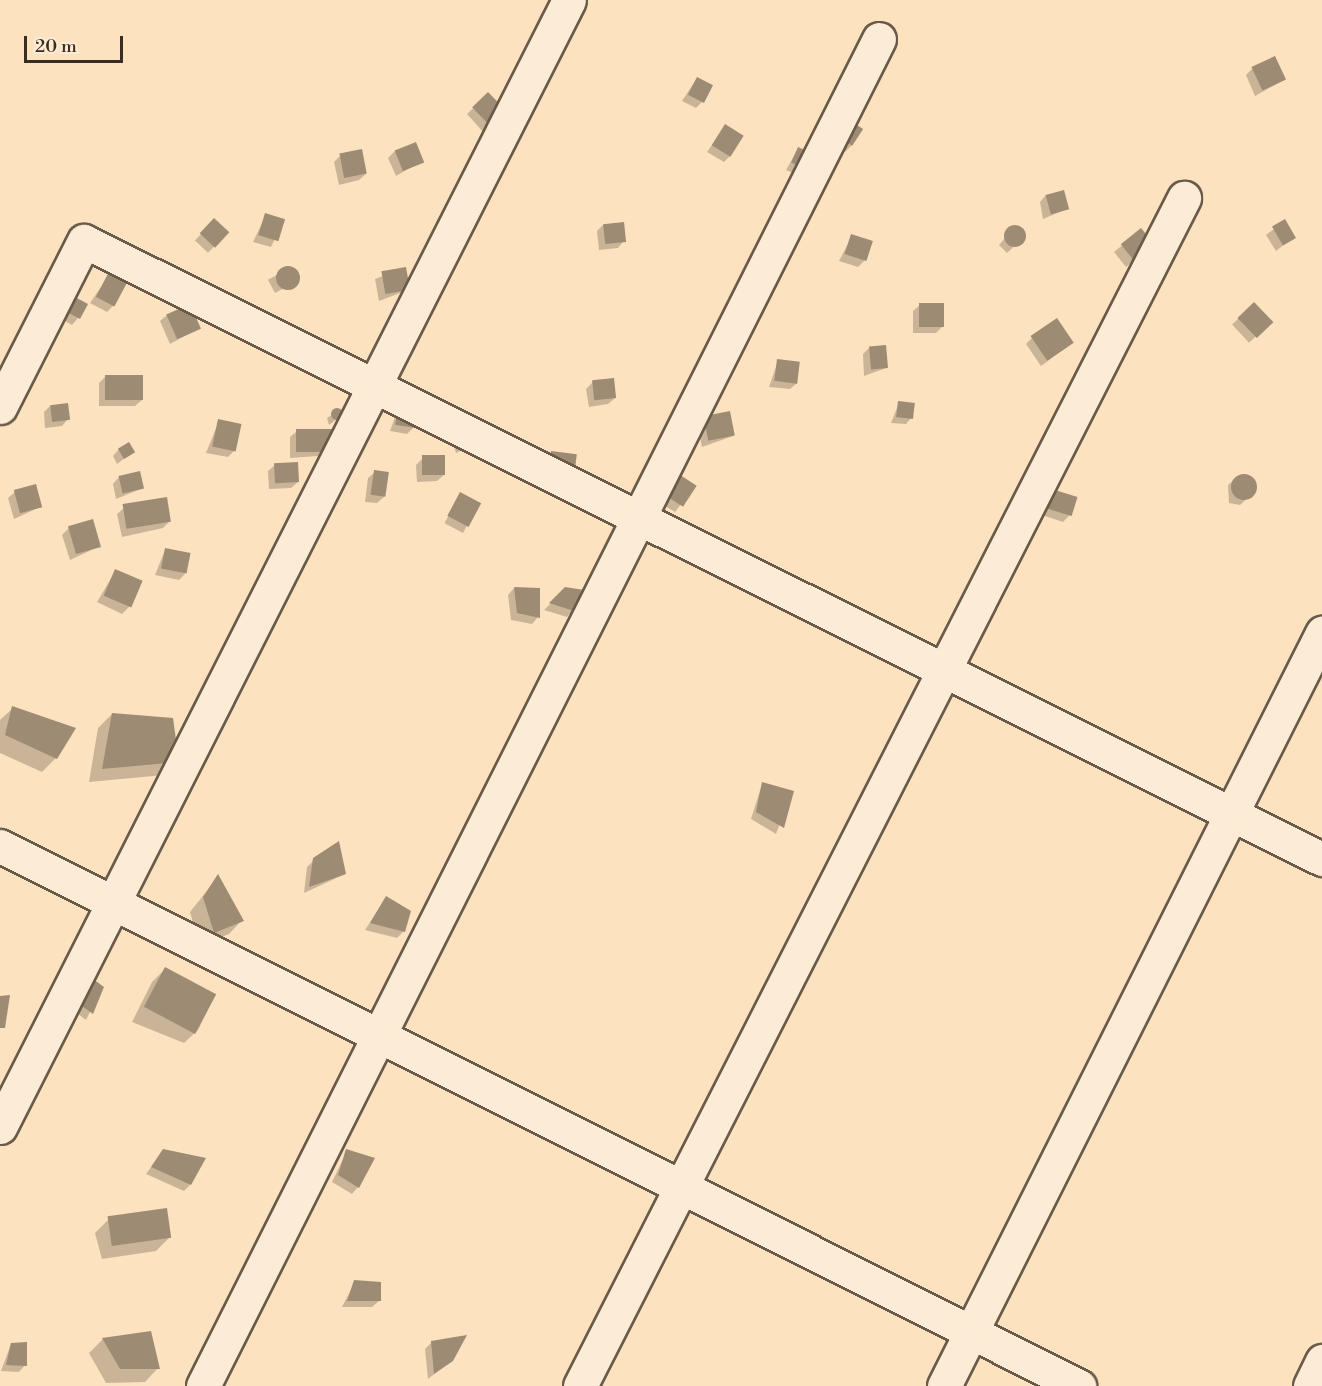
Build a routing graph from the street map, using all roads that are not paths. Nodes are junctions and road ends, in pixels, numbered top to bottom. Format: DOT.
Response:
graph roads {
  1 [pos="569,0"];
  2 [pos="879,39"];
  3 [pos="1184,198"];
  4 [pos="375,386"];
  5 [pos="0,407"];
  6 [pos="639,518"];
  7 [pos="1322,633"];
  8 [pos="946,671"];
  9 [pos="1230,813"];
  10 [pos="0,846"];
  11 [pos="1322,859"];
  12 [pos="113,903"];
  13 [pos="380,1036"];
  14 [pos="0,1127"];
  15 [pos="684,1189"];
  16 [pos="972,1332"];
  17 [pos="1322,1361"];
  18 [pos="203,1386"];
  19 [pos="580,1386"];
  20 [pos="944,1386"];
  21 [pos="1079,1386"];
  22 [pos="1310,1386"];
  1 -- 4 [label="street"];
  2 -- 6 [label="street"];
  3 -- 8 [label="street"];
  4 -- 5 [label="street"];
  4 -- 6 [label="street"];
  4 -- 12 [label="street"];
  6 -- 8 [label="street"];
  6 -- 13 [label="street"];
  7 -- 9 [label="street"];
  8 -- 9 [label="street"];
  8 -- 15 [label="street"];
  9 -- 11 [label="street"];
  9 -- 16 [label="street"];
  10 -- 12 [label="street"];
  12 -- 13 [label="street"];
  12 -- 14 [label="street"];
  13 -- 15 [label="street"];
  13 -- 18 [label="street"];
  15 -- 16 [label="street"];
  15 -- 19 [label="street"];
  16 -- 20 [label="street"];
  16 -- 21 [label="street"];
  17 -- 22 [label="street"];
}
